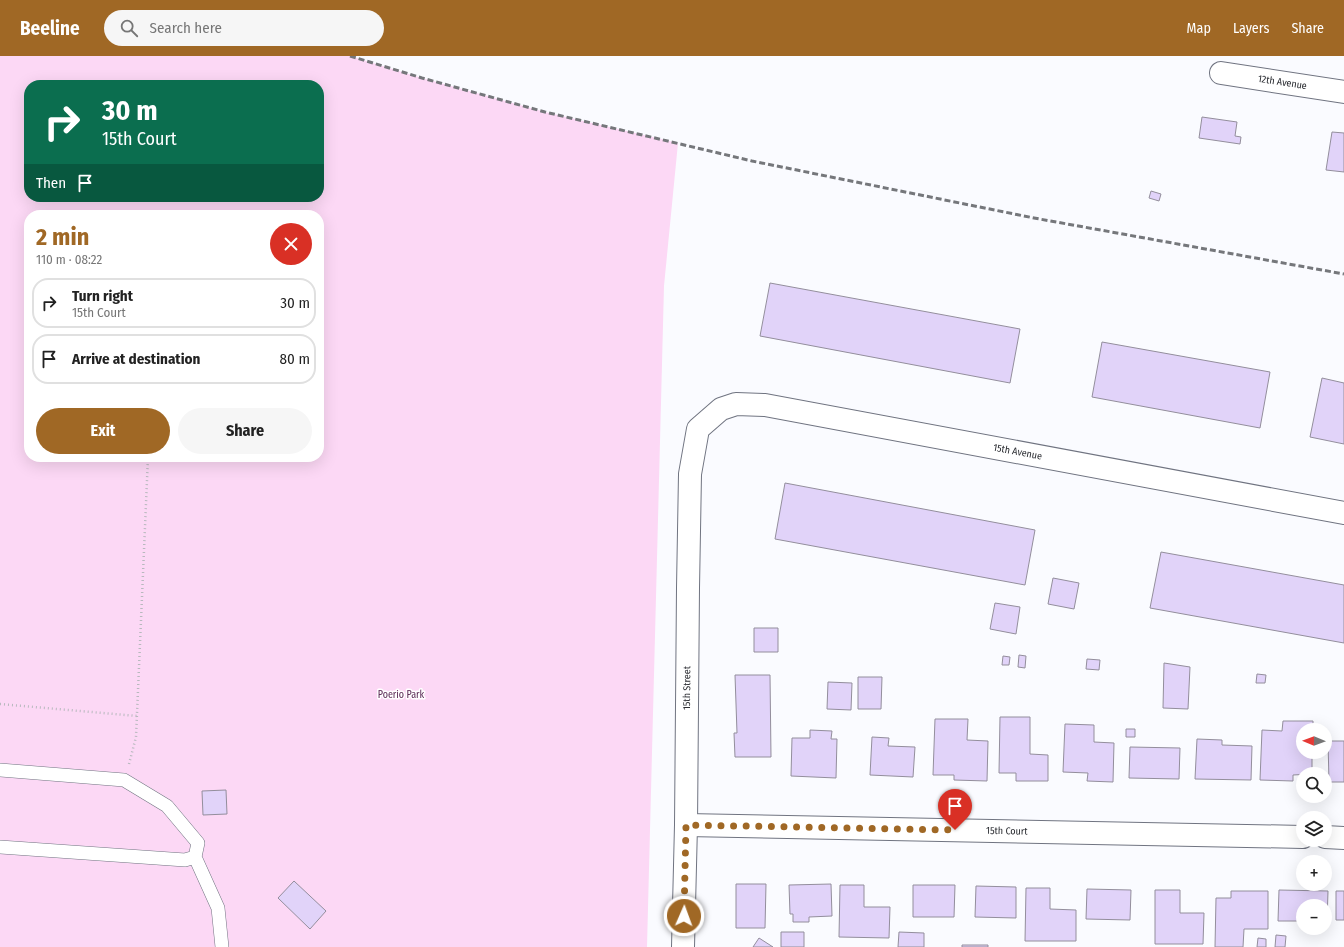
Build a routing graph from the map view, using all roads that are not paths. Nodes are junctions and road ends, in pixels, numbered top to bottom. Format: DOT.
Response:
graph roads {
  1 [pos="1221,73"];
  2 [pos="1344,92"];
  3 [pos="698,429"];
  4 [pos="1344,513"];
  5 [pos="0,770"];
  6 [pos="686,825"];
  7 [pos="1296,837"];
  8 [pos="1332,837"];
  9 [pos="1344,838"];
  10 [pos="0,847"];
  11 [pos="196,857"];
  12 [pos="222,947"];
  13 [pos="683,947"];
  1 -- 2 [label="street, 12th Avenue"];
  3 -- 4 [label="street, 15th Avenue"];
  3 -- 6 [label="street, 15th Street"];
  5 -- 11 [label="lane"];
  6 -- 7 [label="street, 15th Court"];
  6 -- 13 [label="street, 15th Street"];
  8 -- 9 [label="street"];
  10 -- 11 [label="lane"];
  11 -- 12 [label="lane"];
}
